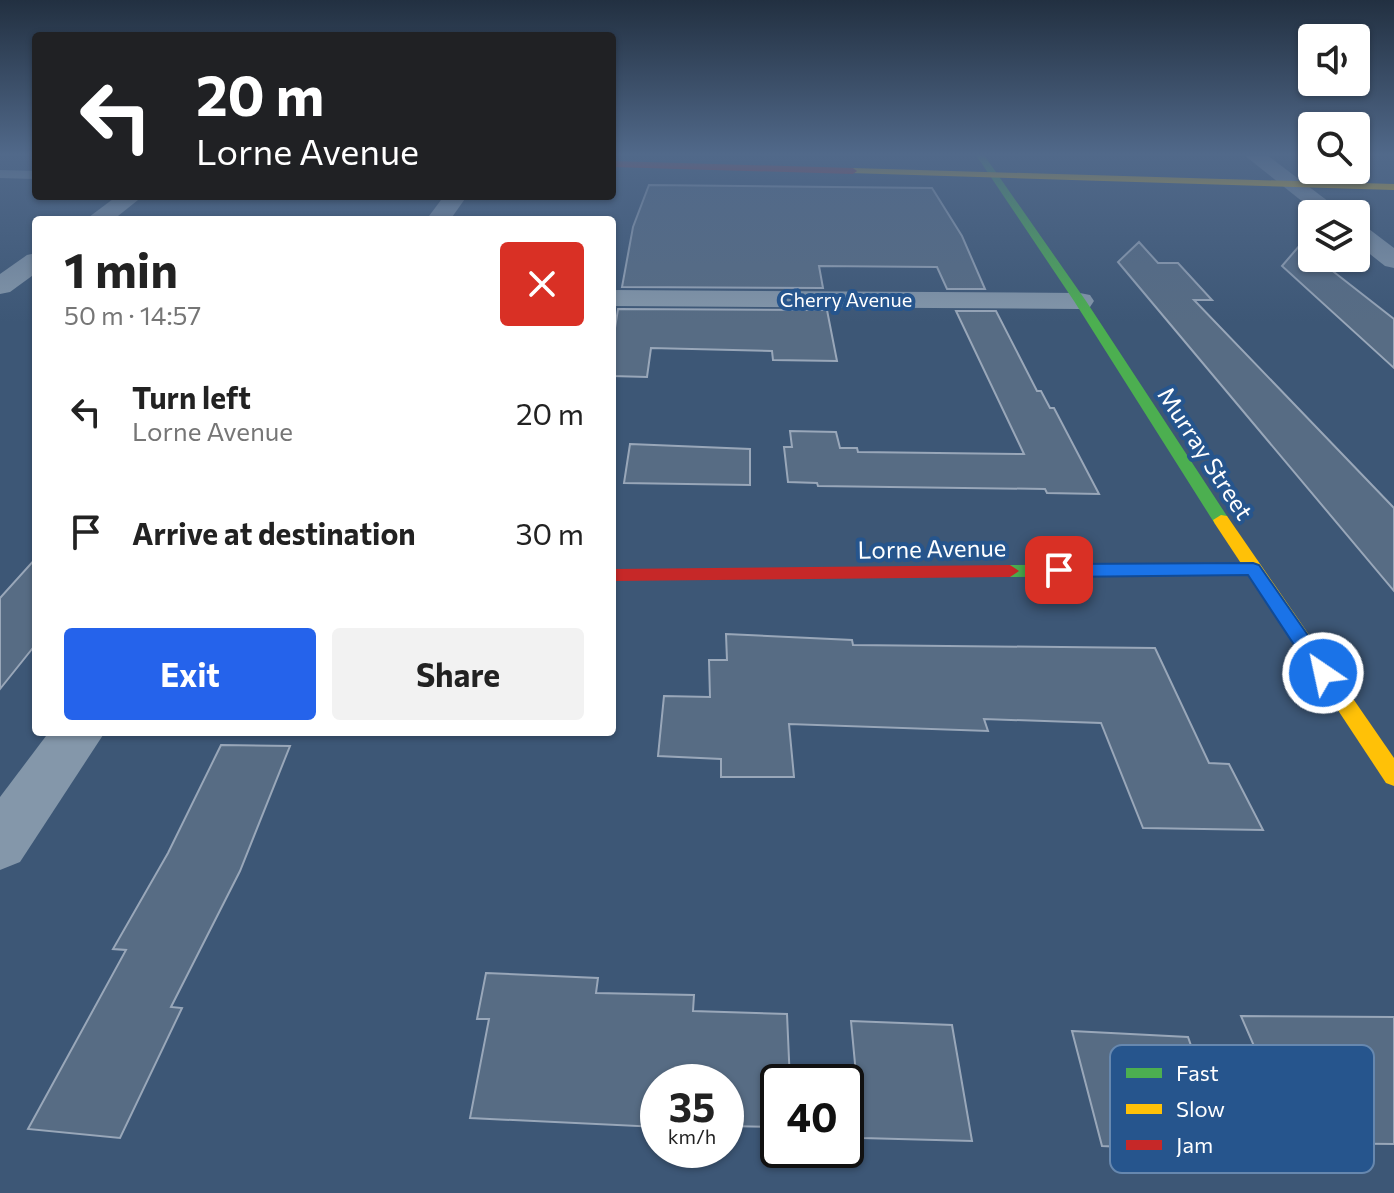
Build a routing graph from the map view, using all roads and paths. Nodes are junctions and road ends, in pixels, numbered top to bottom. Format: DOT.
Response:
graph roads {
  1 [pos="1019,211"];
  2 [pos="1370,242"];
  3 [pos="1394,260"];
  4 [pos="32,264"];
  5 [pos="0,286"];
  6 [pos="616,298"];
  7 [pos="1080,301"];
  8 [pos="1253,569"];
  9 [pos="616,575"];
  10 [pos="76,736"];
  11 [pos="1394,776"];
  12 [pos="0,843"];
  1 -- 7 [label="street, Murray Street"];
  2 -- 3 [label="street"];
  4 -- 5 [label="street"];
  6 -- 7 [label="street, Cherry Avenue"];
  7 -- 8 [label="street, Murray Street"];
  8 -- 9 [label="street, Lorne Avenue"];
  8 -- 11 [label="street, Murray Street"];
  10 -- 12 [label="street"];
}
